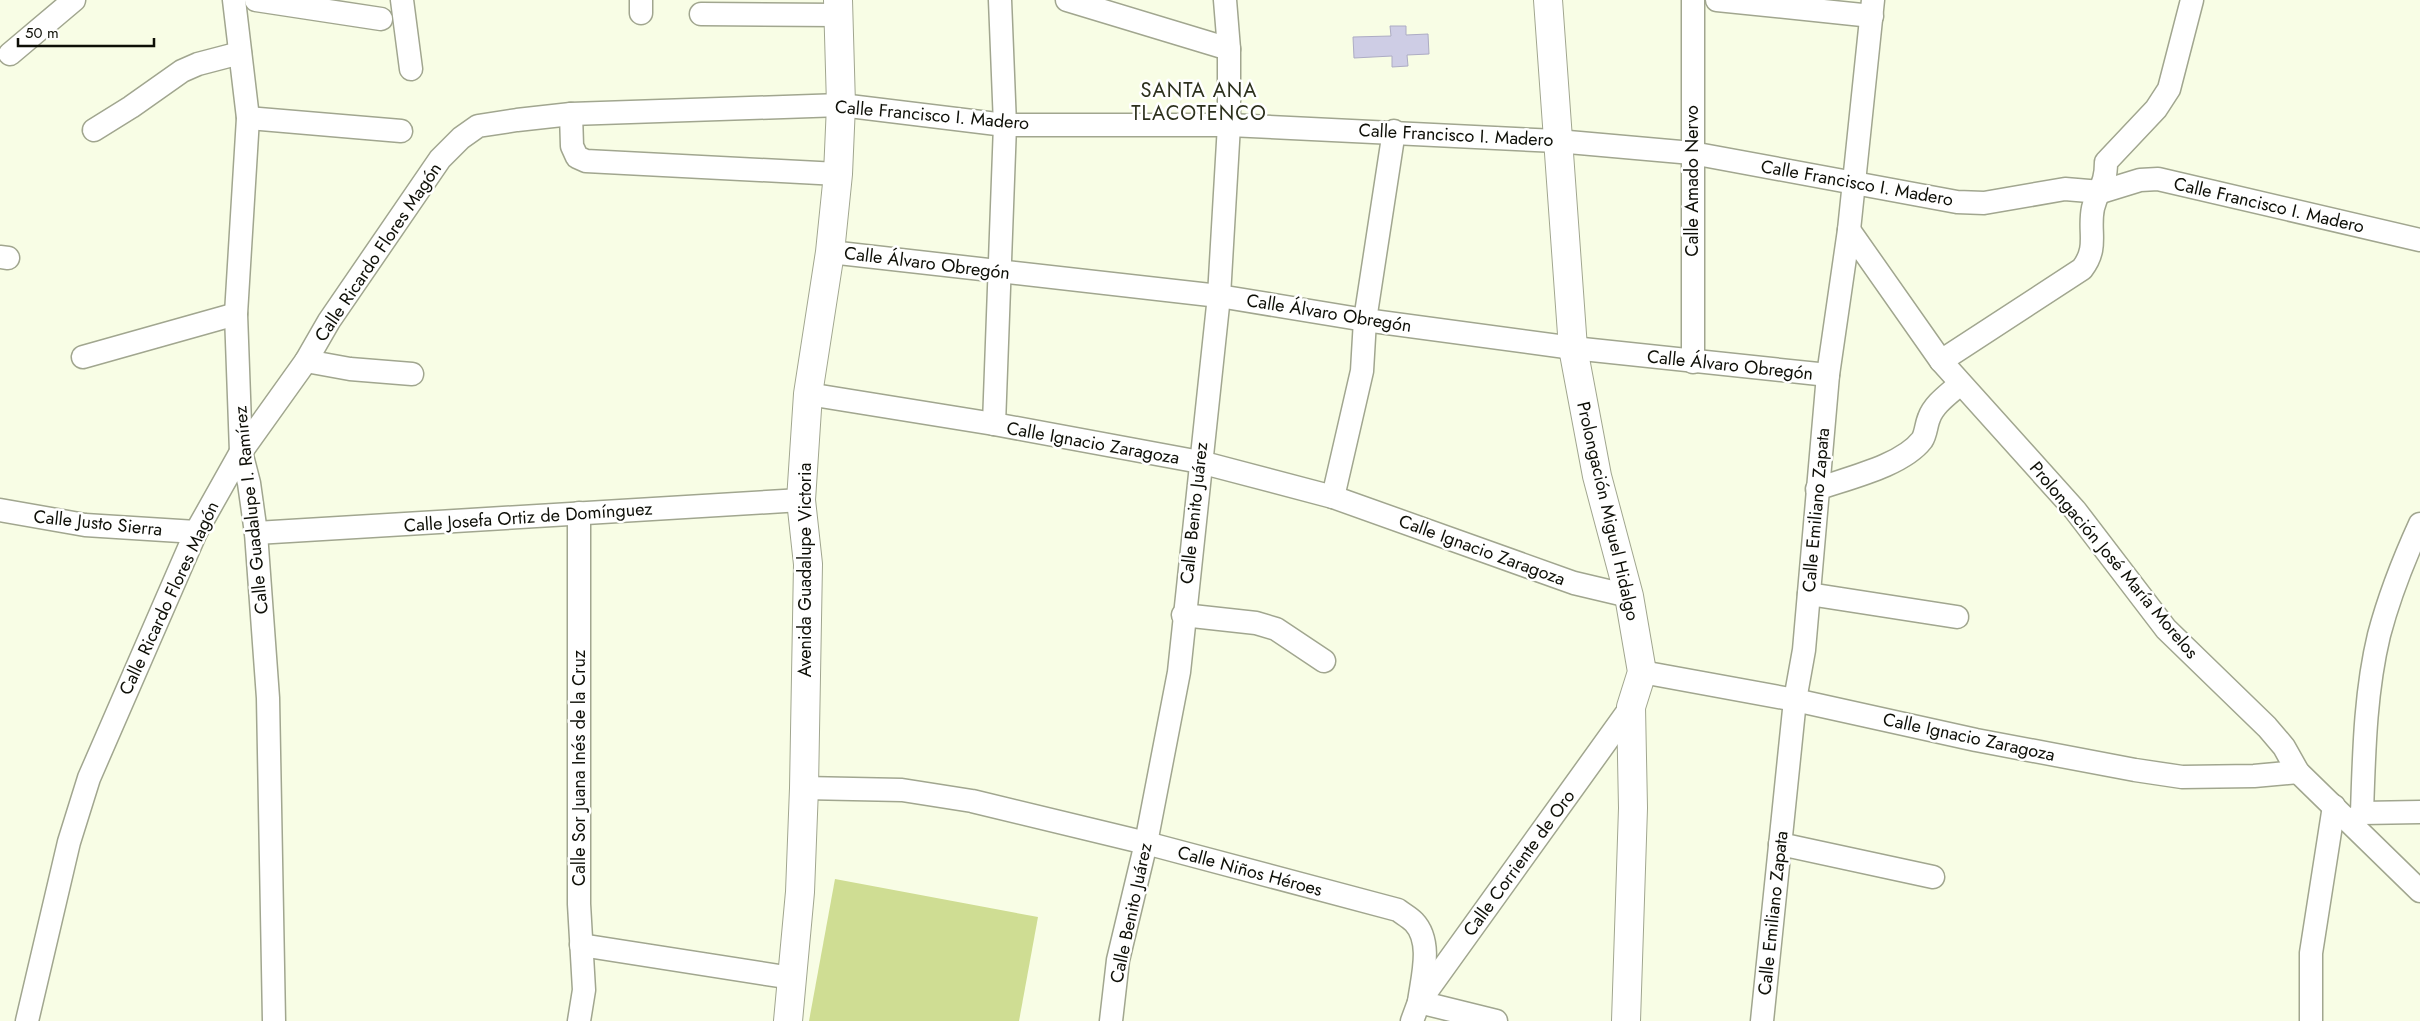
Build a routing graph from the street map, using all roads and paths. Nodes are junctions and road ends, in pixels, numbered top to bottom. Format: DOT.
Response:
graph roads {
  1 [pos="74,0"];
  2 [pos="234,0"];
  3 [pos="256,0"];
  4 [pos="402,0"];
  5 [pos="1000,0"];
  6 [pos="1067,0"];
  7 [pos="1225,0"];
  8 [pos="1548,0"];
  9 [pos="1693,0"];
  10 [pos="1717,0"];
  11 [pos="2192,0"];
  12 [pos="838,7"];
  13 [pos="1872,8"];
  14 [pos="700,14"];
  15 [pos="381,19"];
  16 [pos="1229,48"];
  17 [pos="240,53"];
  18 [pos="10,54"];
  19 [pos="411,69"];
  20 [pos="841,104"];
  21 [pos="571,114"];
  22 [pos="248,118"];
  23 [pos="1005,125"];
  24 [pos="1229,125"];
  25 [pos="478,126"];
  26 [pos="94,130"];
  27 [pos="401,131"];
  28 [pos="1394,132"];
  29 [pos="1557,141"];
  30 [pos="1692,153"];
  31 [pos="838,174"];
  32 [pos="1853,182"];
  33 [pos="2100,192"];
  34 [pos="1849,230"];
  35 [pos="2420,240"];
  36 [pos="830,252"];
  37 [pos="1001,272"];
  38 [pos="1219,296"];
  39 [pos="236,314"];
  40 [pos="1366,320"];
  41 [pos="1573,348"];
  42 [pos="83,357"];
  43 [pos="306,361"];
  44 [pos="1941,361"];
  45 [pos="1693,362"];
  46 [pos="412,374"];
  47 [pos="1828,375"];
  48 [pos="1960,384"];
  49 [pos="808,394"];
  50 [pos="994,424"];
  51 [pos="241,452"];
  52 [pos="1200,462"];
  53 [pos="1817,490"];
  54 [pos="1333,497"];
  55 [pos="801,500"];
  56 [pos="0,510"];
  57 [pos="579,513"];
  58 [pos="2420,524"];
  59 [pos="196,532"];
  60 [pos="256,533"];
  61 [pos="1809,594"];
  62 [pos="1629,596"];
  63 [pos="1184,615"];
  64 [pos="1957,617"];
  65 [pos="1324,661"];
  66 [pos="1642,672"];
  67 [pos="1795,700"];
  68 [pos="1631,707"];
  69 [pos="2298,772"];
  70 [pos="804,788"];
  71 [pos="2334,806"];
  72 [pos="2420,812"];
  73 [pos="2356,818"];
  74 [pos="1146,843"];
  75 [pos="1780,844"];
  76 [pos="1933,877"];
  77 [pos="2420,891"];
  78 [pos="580,946"];
  79 [pos="792,978"];
  80 [pos="1416,1012"];
  81 [pos="27,1021"];
  82 [pos="274,1021"];
  83 [pos="579,1021"];
  84 [pos="788,1021"];
  85 [pos="1111,1021"];
  86 [pos="1496,1021"];
  87 [pos="1626,1021"];
  88 [pos="1762,1021"];
  89 [pos="2311,1021"];
  1 -- 18 [label="street"];
  2 -- 17 [label="street, Calle Guadalupe I. Ramírez"];
  3 -- 15 [label="street"];
  4 -- 19 [label="street"];
  5 -- 23 [label="street"];
  6 -- 16 [label="street"];
  7 -- 16 [label="street, Calle Benito Juárez"];
  8 -- 29 [label="street, Prolongación Miguel Hidalgo"];
  9 -- 30 [label="street, Calle Amado Nervo"];
  10 -- 13 [label="street"];
  11 -- 33 [label="street"];
  12 -- 14 [label="street"];
  12 -- 20 [label="street, Avenida Guadalupe Victoria"];
  13 -- 32 [label="street, Calle Emiliano Zapata"];
  16 -- 24 [label="street, Calle Benito Juárez"];
  17 -- 22 [label="street, Calle Guadalupe I. Ramírez"];
  17 -- 26 [label="street"];
  20 -- 21 [label="street, Calle Francisco I. Madero"];
  20 -- 23 [label="street, Calle Francisco I. Madero"];
  20 -- 31 [label="street, Avenida Guadalupe Victoria"];
  21 -- 25 [label="street, Calle Francisco I. Madero"];
  21 -- 31 [label="street"];
  22 -- 27 [label="street"];
  22 -- 39 [label="street, Calle Guadalupe I. Ramírez"];
  23 -- 24 [label="street, Calle Francisco I. Madero"];
  23 -- 37 [label="street"];
  24 -- 28 [label="street, Calle Francisco I. Madero"];
  24 -- 38 [label="street, Calle Benito Juárez"];
  25 -- 43 [label="street, Calle Ricardo Flores Magón"];
  28 -- 29 [label="street, Calle Francisco I. Madero"];
  28 -- 40 [label="street"];
  29 -- 30 [label="street, Calle Francisco I. Madero"];
  29 -- 41 [label="street, Prolongación Miguel Hidalgo"];
  30 -- 32 [label="street, Calle Francisco I. Madero"];
  30 -- 45 [label="street, Calle Amado Nervo"];
  31 -- 36 [label="street, Avenida Guadalupe Victoria"];
  32 -- 33 [label="street, Calle Francisco I. Madero"];
  32 -- 34 [label="street, Calle Emiliano Zapata"];
  33 -- 35 [label="street, Calle Francisco I. Madero"];
  33 -- 44 [label="street"];
  34 -- 44 [label="street, Prolongación José María Morelos"];
  34 -- 47 [label="street, Calle Emiliano Zapata"];
  36 -- 37 [label="street, Calle Álvaro Obregón"];
  36 -- 49 [label="street, Avenida Guadalupe Victoria"];
  37 -- 38 [label="street, Calle Álvaro Obregón"];
  37 -- 50 [label="street"];
  38 -- 40 [label="street, Calle Álvaro Obregón"];
  38 -- 52 [label="street, Calle Benito Juárez"];
  39 -- 42 [label="street"];
  39 -- 51 [label="street, Calle Guadalupe I. Ramírez"];
  40 -- 41 [label="street, Calle Álvaro Obregón"];
  40 -- 54 [label="street"];
  41 -- 45 [label="street, Calle Álvaro Obregón"];
  41 -- 62 [label="street, Prolongación Miguel Hidalgo"];
  43 -- 46 [label="street"];
  43 -- 51 [label="street, Calle Ricardo Flores Magón"];
  44 -- 48 [label="street, Prolongación José María Morelos"];
  45 -- 47 [label="street, Calle Álvaro Obregón"];
  47 -- 53 [label="street, Calle Emiliano Zapata"];
  48 -- 53 [label="street"];
  48 -- 69 [label="street, Prolongación José María Morelos"];
  49 -- 50 [label="street, Calle Ignacio Zaragoza"];
  49 -- 55 [label="street, Avenida Guadalupe Victoria"];
  50 -- 52 [label="street, Calle Ignacio Zaragoza"];
  51 -- 59 [label="street, Calle Ricardo Flores Magón"];
  51 -- 60 [label="street, Calle Guadalupe I. Ramírez"];
  52 -- 54 [label="street, Calle Ignacio Zaragoza"];
  52 -- 63 [label="street, Calle Benito Juárez"];
  53 -- 61 [label="street, Calle Emiliano Zapata"];
  54 -- 62 [label="street, Calle Ignacio Zaragoza"];
  55 -- 57 [label="street, Calle Josefa Ortiz de Domínguez"];
  55 -- 70 [label="street, Avenida Guadalupe Victoria"];
  56 -- 59 [label="street, Calle Justo Sierra"];
  57 -- 60 [label="street, Calle Josefa Ortiz de Domínguez"];
  57 -- 78 [label="street, Calle Sor Juana Inés de la Cruz"];
  58 -- 73 [label="street"];
  59 -- 81 [label="street, Calle Ricardo Flores Magón"];
  60 -- 82 [label="street, Calle Guadalupe I. Ramírez"];
  61 -- 64 [label="street"];
  61 -- 67 [label="street, Calle Emiliano Zapata"];
  62 -- 66 [label="street, Prolongación Miguel Hidalgo"];
  63 -- 65 [label="street"];
  63 -- 74 [label="street, Calle Benito Juárez"];
  66 -- 67 [label="street, Calle Ignacio Zaragoza"];
  66 -- 68 [label="street, Prolongación Miguel Hidalgo"];
  67 -- 69 [label="street, Calle Ignacio Zaragoza"];
  67 -- 75 [label="street, Calle Emiliano Zapata"];
  68 -- 80 [label="street, Calle Corriente de Oro"];
  68 -- 87 [label="street, Prolongación Miguel Hidalgo"];
  69 -- 71 [label="street, Prolongación José María Morelos"];
  70 -- 74 [label="street, Calle Niños Héroes"];
  70 -- 79 [label="street, Avenida Guadalupe Victoria"];
  71 -- 73 [label="street, Prolongación José María Morelos"];
  71 -- 89 [label="street"];
  72 -- 73 [label="street"];
  73 -- 77 [label="street, Prolongación José María Morelos"];
  74 -- 80 [label="street, Calle Niños Héroes"];
  74 -- 85 [label="street, Calle Benito Juárez"];
  75 -- 76 [label="street"];
  75 -- 88 [label="street, Calle Emiliano Zapata"];
  78 -- 79 [label="street"];
  78 -- 83 [label="street, Calle Sor Juana Inés de la Cruz"];
  79 -- 84 [label="street, Avenida Guadalupe Victoria"];
  80 -- 86 [label="street"];
}
